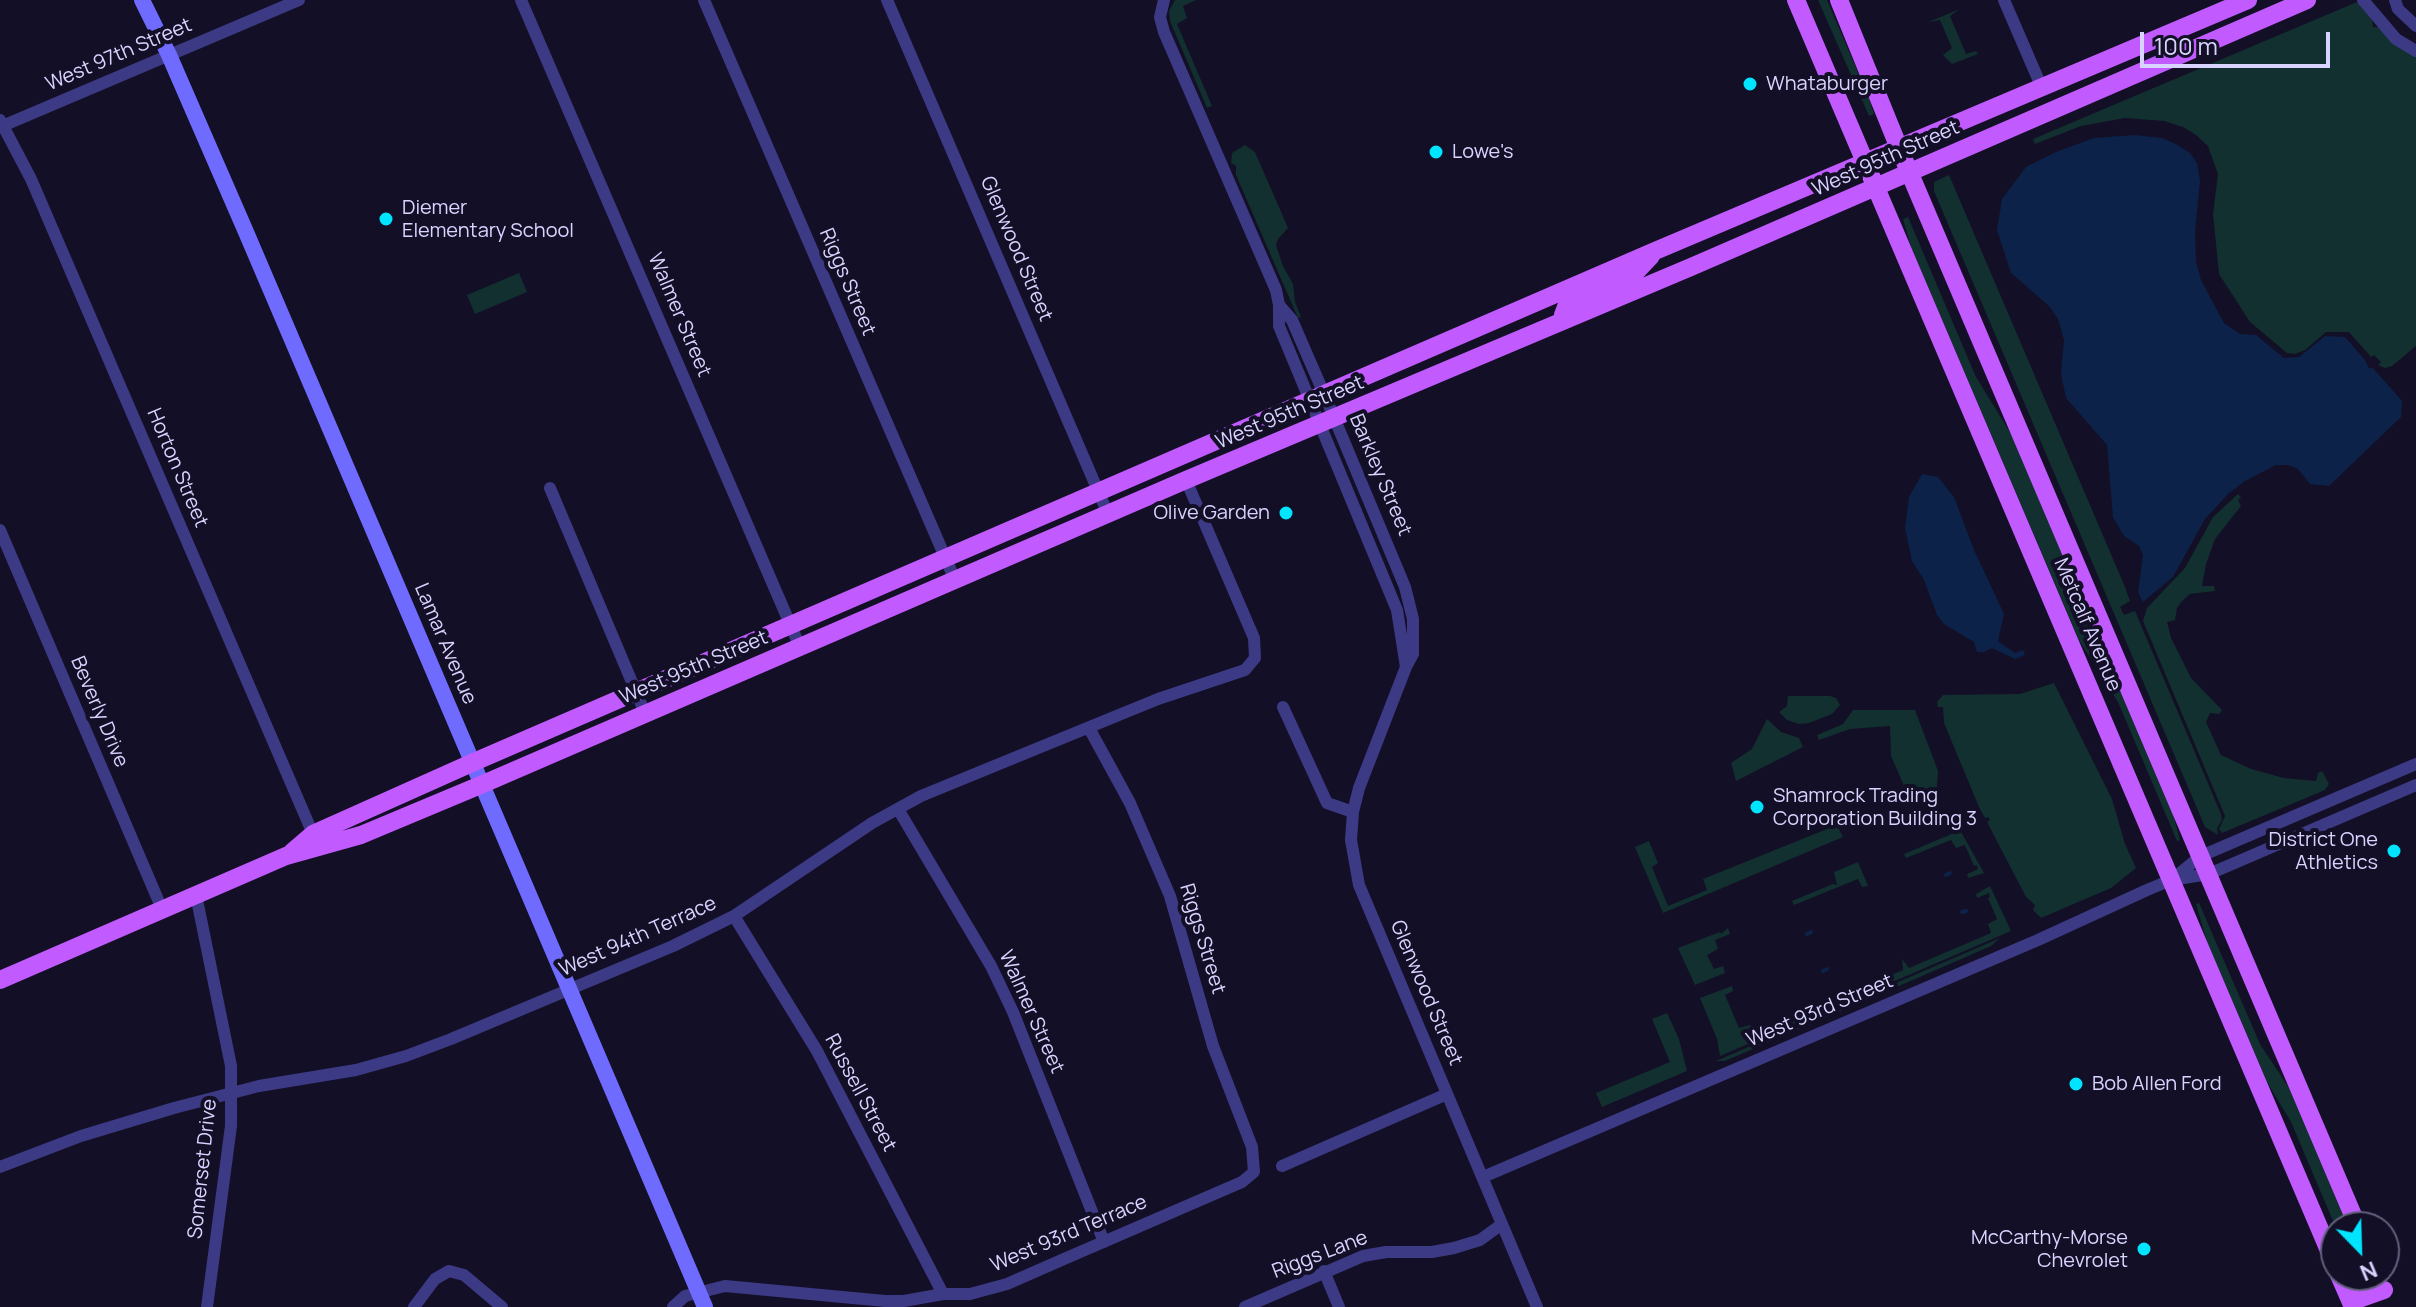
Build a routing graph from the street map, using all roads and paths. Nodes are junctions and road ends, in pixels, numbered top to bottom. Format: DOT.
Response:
graph roads {
  1 [pos="142,0"];
  2 [pos="299,0"];
  3 [pos="521,0"];
  4 [pos="704,0"];
  5 [pos="887,0"];
  6 [pos="1164,0"];
  7 [pos="1796,0"];
  8 [pos="1839,0"];
  9 [pos="2004,0"];
  10 [pos="2248,0"];
  11 [pos="2307,0"];
  12 [pos="2363,0"];
  13 [pos="2395,0"];
  14 [pos="2416,26"];
  15 [pos="2416,51"];
  16 [pos="169,55"];
  17 [pos="2042,88"];
  18 [pos="1,124"];
  19 [pos="1899,148"];
  20 [pos="1867,162"];
  21 [pos="1909,172"];
  22 [pos="1877,186"];
  23 [pos="1655,251"];
  24 [pos="1565,320"];
  25 [pos="1317,399"];
  26 [pos="1327,422"];
  27 [pos="1186,480"];
  28 [pos="550,488"];
  29 [pos="1099,494"];
  30 [pos="1108,514"];
  31 [pos="0,530"];
  32 [pos="946,560"];
  33 [pos="955,580"];
  34 [pos="791,626"];
  35 [pos="800,647"];
  36 [pos="637,692"];
  37 [pos="1283,707"];
  38 [pos="645,713"];
  39 [pos="1089,728"];
  40 [pos="474,762"];
  41 [pos="2416,764"];
  42 [pos="483,784"];
  43 [pos="2416,785"];
  44 [pos="898,809"];
  45 [pos="1353,812"];
  46 [pos="313,834"];
  47 [pos="286,856"];
  48 [pos="2201,856"];
  49 [pos="2209,874"];
  50 [pos="2171,880"];
  51 [pos="196,895"];
  52 [pos="162,909"];
  53 [pos="734,916"];
  54 [pos="1,977"];
  55 [pos="570,989"];
  56 [pos="231,1094"];
  57 [pos="1447,1094"];
  58 [pos="1282,1166"];
  59 [pos="0,1167"];
  60 [pos="1254,1172"];
  61 [pos="1483,1177"];
  62 [pos="2351,1211"];
  63 [pos="1502,1224"];
  64 [pos="2320,1229"];
  65 [pos="1104,1242"];
  66 [pos="1324,1271"];
  67 [pos="2375,1291"];
  68 [pos="943,1294"];
  69 [pos="702,1299"];
  70 [pos="2352,1304"];
  71 [pos="207,1307"];
  72 [pos="414,1307"];
  73 [pos="502,1307"];
  74 [pos="673,1307"];
  75 [pos="1245,1307"];
  76 [pos="1339,1307"];
  77 [pos="1537,1307"];
  1 -- 16 [label="street, Lamar Avenue"];
  2 -- 16 [label="street, West 97th Street"];
  3 -- 34 [label="street, Walmer Street"];
  4 -- 32 [label="street, Riggs Street"];
  5 -- 29 [label="street, Glenwood Street"];
  6 -- 25 [label="street, Barkley Street"];
  7 -- 20 [label="main road, Metcalf Avenue"];
  8 -- 19 [label="main road, Metcalf Avenue"];
  9 -- 17 [label="street"];
  10 -- 17 [label="main road, West 95th Street"];
  11 -- 21 [label="main road, West 95th Street"];
  12 -- 15 [label="street"];
  13 -- 14 [label="street"];
  16 -- 18 [label="street, West 97th Street"];
  16 -- 40 [label="street, Lamar Avenue"];
  17 -- 19 [label="main road, West 95th Street"];
  18 -- 46 [label="street, Horton Street"];
  19 -- 20 [label="main road, West 95th Street"];
  19 -- 21 [label="main road, Metcalf Avenue"];
  20 -- 22 [label="main road, Metcalf Avenue"];
  20 -- 23 [label="main road, West 95th Street"];
  21 -- 22 [label="main road, West 95th Street"];
  21 -- 48 [label="main road, Metcalf Avenue"];
  22 -- 24 [label="main road, West 95th Street"];
  22 -- 50 [label="main road, Metcalf Avenue"];
  23 -- 24 [label="main road"];
  23 -- 25 [label="main road, West 95th Street"];
  24 -- 26 [label="main road, West 95th Street"];
  25 -- 26 [label="street, Barkley Street"];
  25 -- 29 [label="main road, West 95th Street"];
  26 -- 27 [label="main road, West 95th Street"];
  26 -- 45 [label="street, Barkley Street"];
  27 -- 30 [label="main road, West 95th Street"];
  27 -- 39 [label="street, West 94th Terrace"];
  28 -- 36 [label="street"];
  29 -- 30 [label="street, Glenwood Street"];
  29 -- 32 [label="main road, West 95th Street"];
  30 -- 33 [label="main road, West 95th Street"];
  31 -- 52 [label="street, Beverly Drive"];
  32 -- 33 [label="street, Riggs Street"];
  32 -- 34 [label="main road, West 95th Street"];
  33 -- 35 [label="main road, West 95th Street"];
  34 -- 35 [label="street, Walmer Street"];
  34 -- 36 [label="main road, West 95th Street"];
  35 -- 38 [label="main road, West 95th Street"];
  36 -- 38 [label="street"];
  36 -- 40 [label="main road, West 95th Street"];
  37 -- 45 [label="street"];
  38 -- 42 [label="main road, West 95th Street"];
  39 -- 44 [label="street, West 94th Terrace"];
  39 -- 60 [label="street, Riggs Street"];
  40 -- 42 [label="street, Lamar Avenue"];
  40 -- 46 [label="main road, West 95th Street"];
  41 -- 48 [label="street, West 93rd Street"];
  42 -- 47 [label="main road, West 95th Street"];
  42 -- 55 [label="street, Lamar Avenue"];
  43 -- 49 [label="street, West 93rd Street"];
  44 -- 53 [label="street, West 94th Terrace"];
  44 -- 65 [label="street, Walmer Street"];
  45 -- 57 [label="street, Glenwood Street"];
  46 -- 47 [label="main road, West 95th Street"];
  47 -- 51 [label="main road, West 95th Street"];
  48 -- 49 [label="main road, Metcalf Avenue"];
  48 -- 50 [label="street, West 93rd Street"];
  49 -- 50 [label="street, West 93rd Street"];
  49 -- 62 [label="main road, Metcalf Avenue"];
  50 -- 61 [label="street, West 93rd Street"];
  50 -- 64 [label="main road, Metcalf Avenue"];
  51 -- 52 [label="main road, West 95th Street"];
  51 -- 56 [label="street, Somerset Drive"];
  52 -- 54 [label="main road, West 95th Street"];
  53 -- 55 [label="street, West 94th Terrace"];
  53 -- 68 [label="street, Russell Street"];
  55 -- 56 [label="street, West 94th Terrace"];
  55 -- 69 [label="street, Lamar Avenue"];
  56 -- 59 [label="street, West 94th Terrace"];
  56 -- 71 [label="street, Somerset Drive"];
  57 -- 58 [label="street"];
  57 -- 61 [label="street, Glenwood Street"];
  60 -- 65 [label="street, West 93rd Terrace"];
  61 -- 63 [label="street, Glenwood Street"];
  63 -- 66 [label="street, Riggs Lane"];
  63 -- 77 [label="street, Glenwood Street"];
  65 -- 68 [label="street, West 93rd Terrace"];
  66 -- 75 [label="street, Riggs Lane"];
  66 -- 76 [label="street"];
  67 -- 70 [label="main road"];
  68 -- 69 [label="street, West 93rd Terrace"];
  69 -- 74 [label="street"];
  72 -- 73 [label="street"];
}
